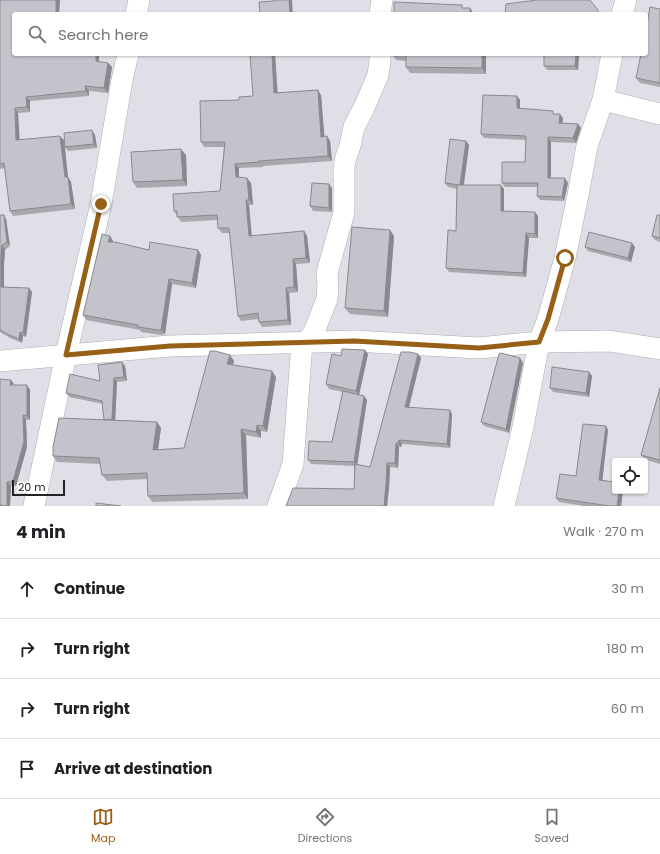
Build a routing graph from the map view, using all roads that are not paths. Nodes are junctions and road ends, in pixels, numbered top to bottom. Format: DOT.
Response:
graph roads {
  1 [pos="139,0"];
  2 [pos="382,0"];
  3 [pos="626,0"];
  4 [pos="136,12"];
  5 [pos="380,12"];
  6 [pos="623,12"];
  7 [pos="128,56"];
  8 [pos="380,56"];
  9 [pos="612,56"];
  10 [pos="603,100"];
  11 [pos="660,114"];
  12 [pos="304,342"];
  13 [pos="539,342"];
  14 [pos="660,349"];
  15 [pos="66,355"];
  16 [pos="0,361"];
  17 [pos="34,506"];
  18 [pos="278,506"];
  19 [pos="504,506"];
  1 -- 4 [label="street"];
  2 -- 5 [label="street"];
  3 -- 6 [label="street"];
  7 -- 15 [label="street"];
  8 -- 12 [label="street"];
  9 -- 10 [label="street"];
  10 -- 11 [label="street"];
  10 -- 13 [label="street"];
  12 -- 13 [label="street"];
  12 -- 15 [label="street"];
  12 -- 18 [label="street"];
  13 -- 14 [label="street"];
  13 -- 19 [label="street"];
  15 -- 16 [label="street"];
  15 -- 17 [label="street"];
}
